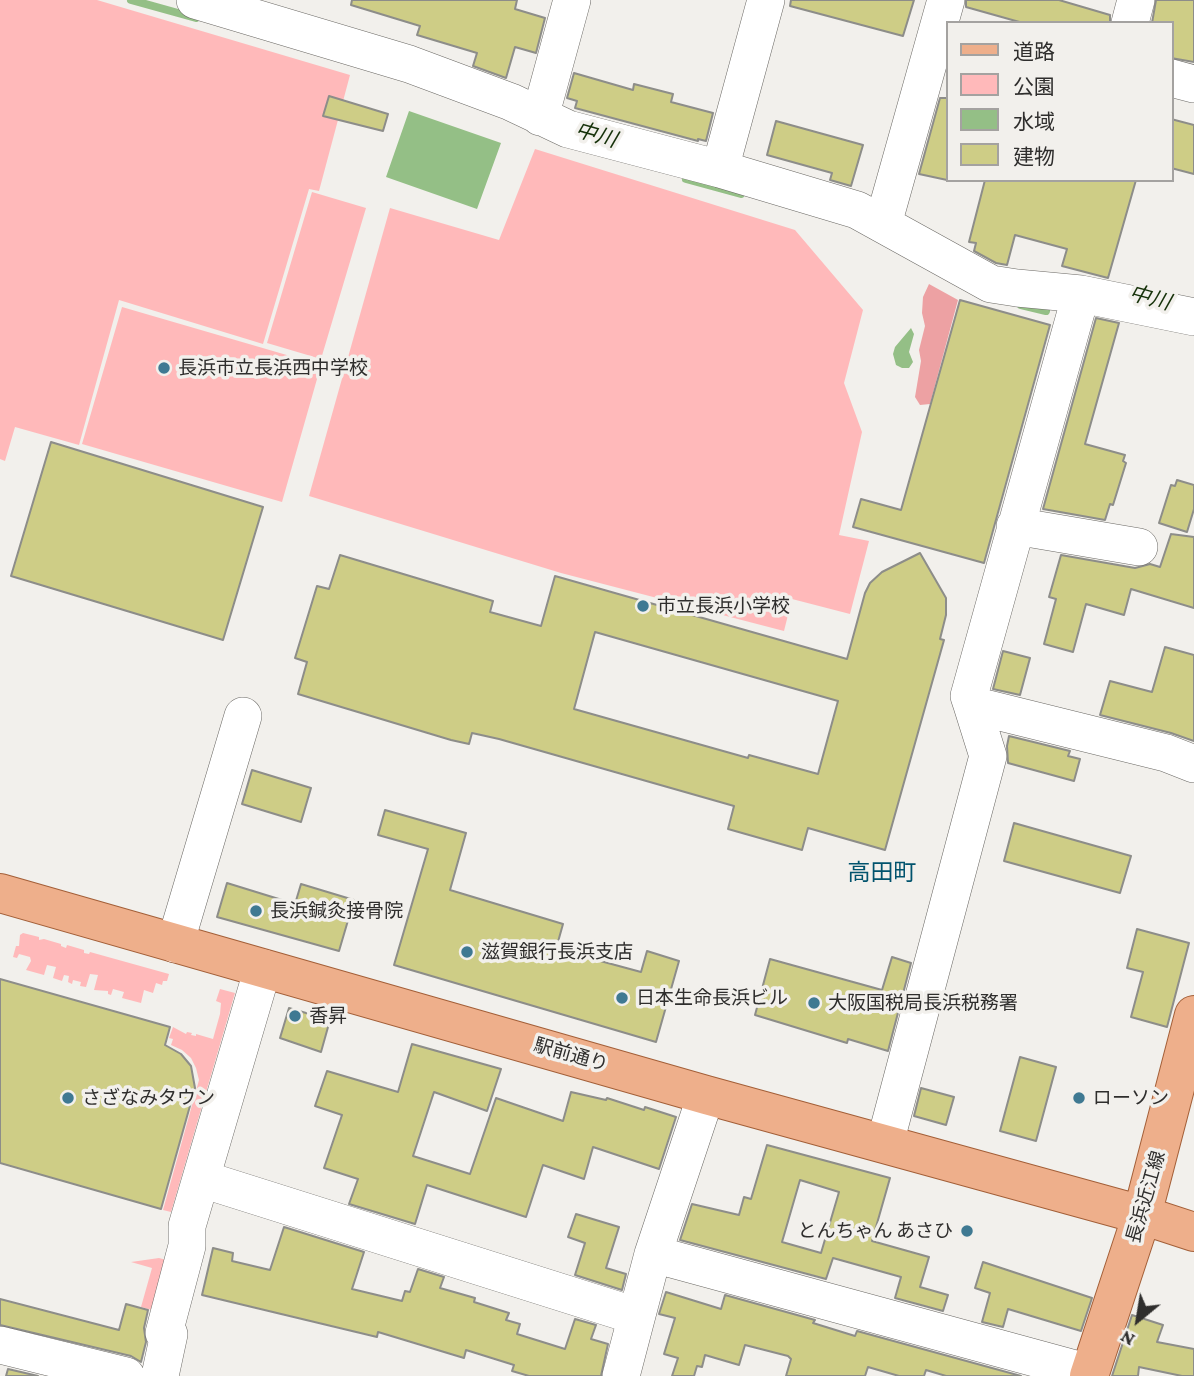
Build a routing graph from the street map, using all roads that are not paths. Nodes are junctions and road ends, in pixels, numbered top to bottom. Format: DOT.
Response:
graph roads {
  1 [pos="195,0"];
  2 [pos="572,0"];
  3 [pos="766,0"];
  4 [pos="1136,0"];
  5 [pos="1131,21"];
  6 [pos="946,26"];
  7 [pos="1173,79"];
  8 [pos="1194,84"];
  9 [pos="540,117"];
  10 [pos="720,169"];
  11 [pos="883,224"];
  12 [pos="1081,294"];
  13 [pos="1194,317"];
  14 [pos="1015,526"];
  15 [pos="1139,547"];
  16 [pos="972,705"];
  17 [pos="243,716"];
  18 [pos="1194,764"];
  19 [pos="0,893"];
  20 [pos="174,944"];
  21 [pos="262,968"];
  22 [pos="1194,1015"];
  23 [pos="706,1095"];
  24 [pos="885,1143"];
  25 [pos="202,1179"];
  26 [pos="1142,1215"];
  27 [pos="1194,1232"];
  28 [pos="653,1254"];
  29 [pos="636,1316"];
  30 [pos="0,1346"];
  31 [pos="1089,1375"];
  32 [pos="126,1376"];
  33 [pos="160,1376"];
  34 [pos="621,1376"];
  1 -- 9 [label="street"];
  2 -- 9 [label="street"];
  3 -- 10 [label="street"];
  4 -- 5 [label="street"];
  6 -- 11 [label="street"];
  7 -- 8 [label="street"];
  9 -- 10 [label="street"];
  10 -- 11 [label="street"];
  11 -- 12 [label="street"];
  12 -- 13 [label="street"];
  12 -- 14 [label="street"];
  14 -- 15 [label="street"];
  14 -- 16 [label="street"];
  16 -- 18 [label="street"];
  16 -- 24 [label="street"];
  17 -- 20 [label="street"];
  19 -- 20 [label="main road, 駅前通り"];
  20 -- 21 [label="main road, 駅前通り"];
  21 -- 23 [label="main road, 駅前通り"];
  21 -- 25 [label="street"];
  22 -- 26 [label="main road, 長浜近江線"];
  23 -- 24 [label="main road, 駅前通り"];
  23 -- 28 [label="street"];
  24 -- 26 [label="main road, 駅前通り"];
  25 -- 29 [label="street"];
  25 -- 33 [label="street"];
  26 -- 27 [label="main road, 駅前通り"];
  26 -- 31 [label="main road, 長浜近江線"];
  28 -- 29 [label="street"];
  28 -- 31 [label="street"];
  29 -- 34 [label="street"];
  30 -- 32 [label="street"];
}
